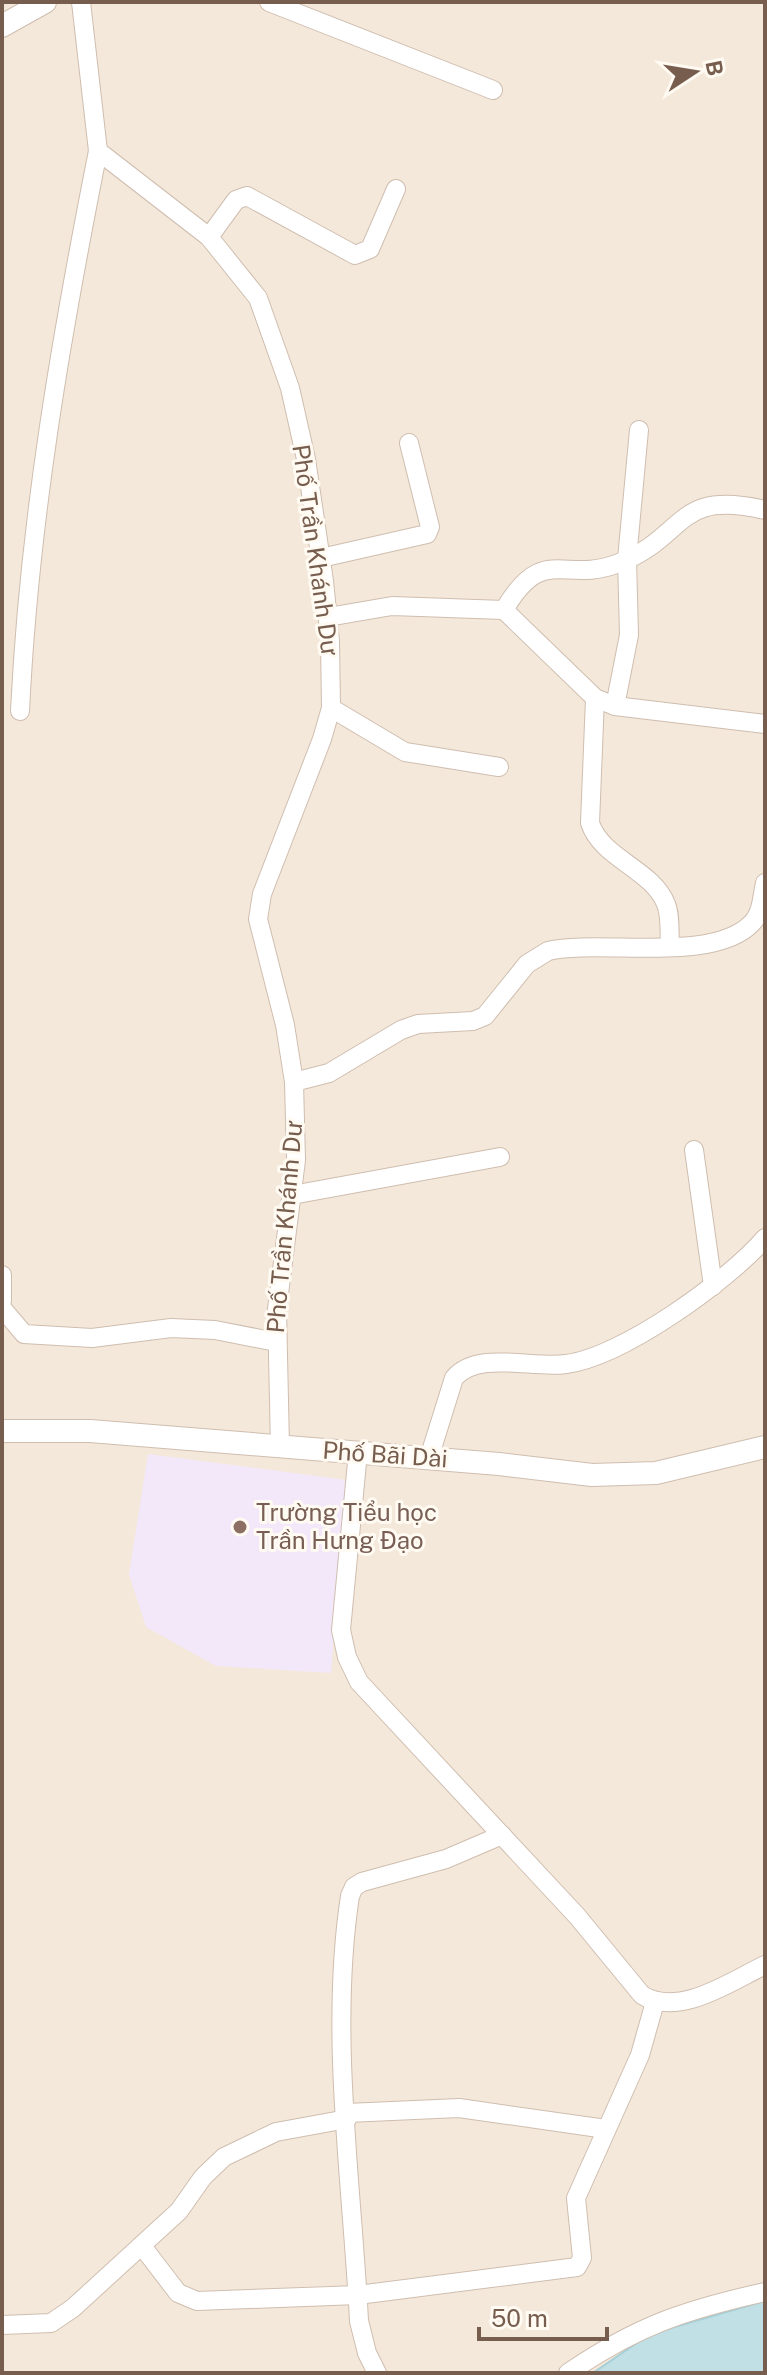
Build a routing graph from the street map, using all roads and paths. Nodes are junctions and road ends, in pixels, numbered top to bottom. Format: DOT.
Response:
graph roads {
  1 [pos="45,2"];
  2 [pos="81,2"];
  3 [pos="269,2"];
  4 [pos="2,26"];
  5 [pos="493,90"];
  6 [pos="98,151"];
  7 [pos="396,189"];
  8 [pos="209,237"];
  9 [pos="639,430"];
  10 [pos="409,443"];
  11 [pos="765,510"];
  12 [pos="321,558"];
  13 [pos="627,559"];
  14 [pos="504,610"];
  15 [pos="328,617"];
  16 [pos="595,698"];
  17 [pos="615,706"];
  18 [pos="331,708"];
  19 [pos="20,711"];
  20 [pos="765,724"];
  21 [pos="499,767"];
  22 [pos="765,883"];
  23 [pos="670,947"];
  24 [pos="294,1082"];
  25 [pos="694,1150"];
  26 [pos="500,1157"];
  27 [pos="292,1195"];
  28 [pos="765,1238"];
  29 [pos="2,1275"];
  30 [pos="713,1286"];
  31 [pos="2,1301"];
  32 [pos="2,1308"];
  33 [pos="276,1342"];
  34 [pos="2,1431"];
  35 [pos="280,1447"];
  36 [pos="765,1447"];
  37 [pos="358,1452"];
  38 [pos="429,1458"];
  39 [pos="502,1835"];
  40 [pos="765,1965"];
  41 [pos="655,2002"];
  42 [pos="347,2116"];
  43 [pos="606,2129"];
  44 [pos="142,2246"];
  45 [pos="765,2292"];
  46 [pos="358,2295"];
  47 [pos="2,2325"];
  48 [pos="377,2373"];
  49 [pos="568,2373"];
  1 -- 4 [label="street"];
  2 -- 6 [label="street"];
  3 -- 5 [label="street"];
  6 -- 8 [label="street, Phố Trần Khánh Dư"];
  6 -- 19 [label="street"];
  7 -- 8 [label="street"];
  8 -- 12 [label="street, Phố Trần Khánh Dư"];
  9 -- 13 [label="street"];
  10 -- 12 [label="street"];
  11 -- 13 [label="street"];
  12 -- 15 [label="street, Phố Trần Khánh Dư"];
  13 -- 14 [label="street"];
  13 -- 17 [label="street"];
  14 -- 15 [label="street"];
  14 -- 16 [label="street"];
  15 -- 18 [label="street, Phố Trần Khánh Dư"];
  16 -- 17 [label="street"];
  16 -- 23 [label="street"];
  17 -- 20 [label="street"];
  18 -- 21 [label="street"];
  18 -- 24 [label="street, Phố Trần Khánh Dư"];
  22 -- 23 [label="street"];
  23 -- 24 [label="street"];
  24 -- 27 [label="street, Phố Trần Khánh Dư"];
  25 -- 30 [label="street"];
  26 -- 27 [label="street"];
  27 -- 33 [label="street, Phố Trần Khánh Dư"];
  28 -- 30 [label="street"];
  29 -- 31 [label="street"];
  30 -- 38 [label="street"];
  32 -- 33 [label="street"];
  33 -- 35 [label="street, Phố Trần Khánh Dư"];
  34 -- 35 [label="street, Phố Bãi Dài"];
  35 -- 37 [label="street, Phố Bãi Dài"];
  36 -- 38 [label="street, Phố Bãi Dài"];
  37 -- 38 [label="street, Phố Bãi Dài"];
  37 -- 39 [label="street"];
  39 -- 41 [label="street"];
  39 -- 42 [label="street"];
  40 -- 41 [label="street"];
  41 -- 43 [label="street"];
  42 -- 43 [label="street"];
  42 -- 44 [label="street"];
  42 -- 46 [label="street"];
  43 -- 46 [label="street"];
  44 -- 46 [label="street"];
  44 -- 47 [label="street"];
  45 -- 49 [label="street"];
  46 -- 48 [label="street"];
}
